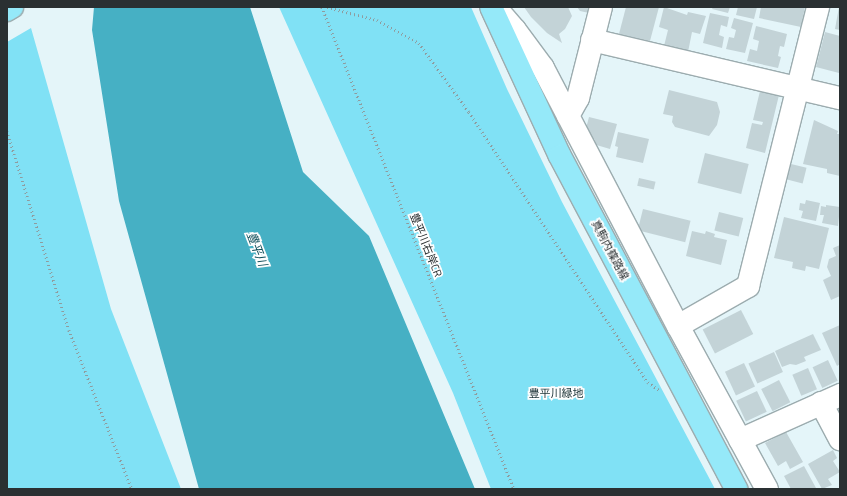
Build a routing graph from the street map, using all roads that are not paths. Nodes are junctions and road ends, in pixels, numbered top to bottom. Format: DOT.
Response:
graph roads {
  1 [pos="12,7"];
  2 [pos="491,7"];
  3 [pos="495,7"];
  4 [pos="601,7"];
  5 [pos="818,7"];
  6 [pos="7,10"];
  7 [pos="592,40"];
  8 [pos="799,88"];
  9 [pos="840,98"];
  10 [pos="568,116"];
  11 [pos="678,326"];
  12 [pos="830,399"];
  13 [pos="740,440"];
  14 [pos="840,440"];
  15 [pos="736,489"];
  16 [pos="767,489"];
  1 -- 6 [label="main road"];
  2 -- 15 [label="main road, 真駒内篠路線"];
  3 -- 10 [label="street"];
  4 -- 7 [label="street"];
  5 -- 8 [label="street"];
  7 -- 8 [label="street"];
  7 -- 10 [label="street"];
  8 -- 9 [label="street"];
  8 -- 11 [label="street"];
  10 -- 11 [label="street"];
  11 -- 13 [label="street"];
  12 -- 13 [label="street"];
  12 -- 14 [label="street"];
  13 -- 16 [label="street"];
}
